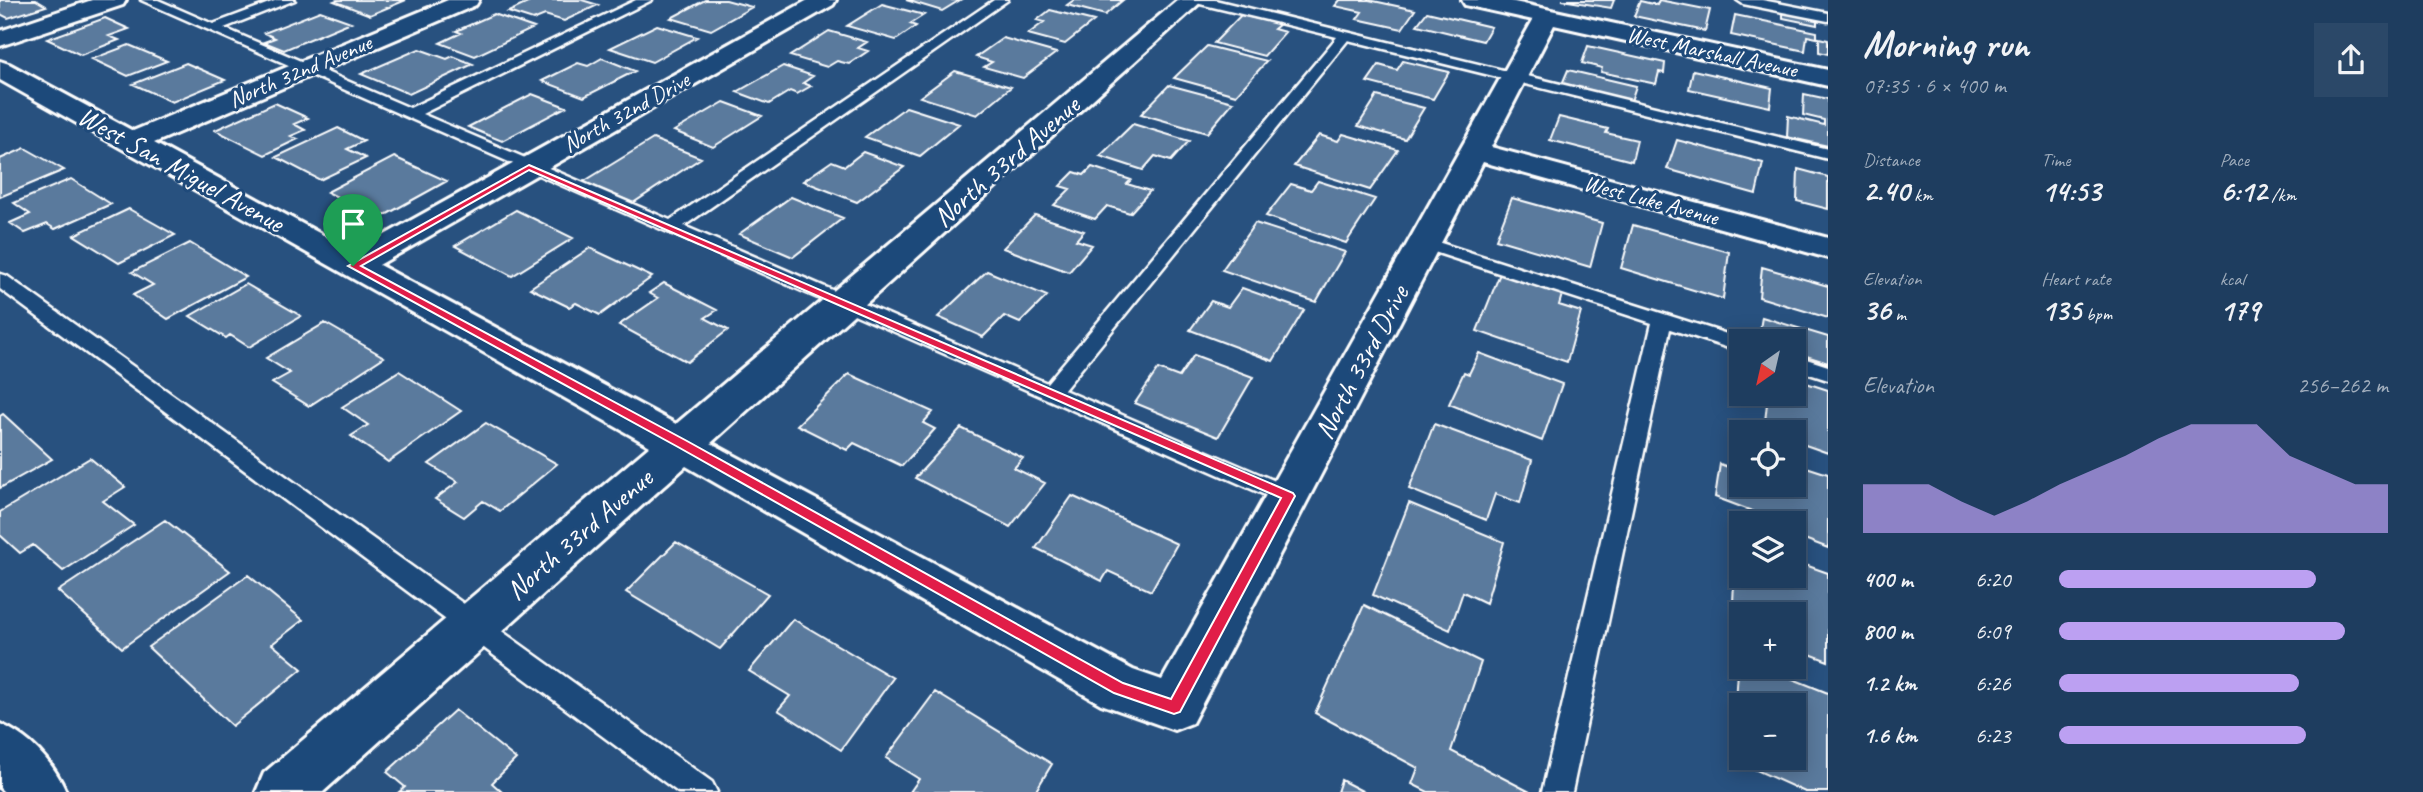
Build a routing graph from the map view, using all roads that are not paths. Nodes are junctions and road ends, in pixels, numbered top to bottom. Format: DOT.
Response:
graph roads {
  1 [pos="115,0"];
  2 [pos="147,0"];
  3 [pos="289,0"];
  4 [pos="468,0"];
  5 [pos="646,0"];
  6 [pos="825,0"];
  7 [pos="1002,0"];
  8 [pos="1192,0"];
  9 [pos="1200,0"];
  10 [pos="1474,0"];
  11 [pos="1743,0"];
  12 [pos="1547,16"];
  13 [pos="1828,17"];
  14 [pos="213,28"];
  15 [pos="1345,36"];
  16 [pos="0,39"];
  17 [pos="0,69"];
  18 [pos="305,69"];
  19 [pos="1514,77"];
  20 [pos="1828,78"];
  21 [pos="410,114"];
  22 [pos="131,142"];
  23 [pos="1474,151"];
  24 [pos="1828,154"];
  25 [pos="529,167"];
  26 [pos="670,228"];
  27 [pos="1425,243"];
  28 [pos="1828,248"];
  29 [pos="353,266"];
  30 [pos="0,280"];
  31 [pos="844,303"];
  32 [pos="1662,320"];
  33 [pos="1729,341"];
  34 [pos="1806,366"];
  35 [pos="1828,373"];
  36 [pos="1050,393"];
  37 [pos="683,444"];
  38 [pos="1288,496"];
  39 [pos="475,625"];
  40 [pos="1174,707"];
  41 [pos="0,749"];
  42 [pos="38,792"];
  43 [pos="283,792"];
  44 [pos="702,792"];
  45 [pos="1557,792"];
  1 -- 16 [label="street"];
  2 -- 14 [label="lane"];
  3 -- 14 [label="lane"];
  4 -- 18 [label="street, North 32nd Avenue"];
  5 -- 21 [label="lane"];
  6 -- 25 [label="street, North 32nd Drive"];
  7 -- 26 [label="lane"];
  8 -- 31 [label="street, North 33rd Avenue"];
  9 -- 15 [label="lane"];
  10 -- 12 [label="street, West Marshall Avenue"];
  11 -- 13 [label="lane"];
  12 -- 19 [label="street, North 33rd Drive"];
  12 -- 20 [label="street, West Marshall Avenue"];
  14 -- 18 [label="lane"];
  15 -- 19 [label="lane"];
  15 -- 36 [label="lane"];
  17 -- 22 [label="street, West San Miguel Avenue"];
  18 -- 21 [label="lane"];
  18 -- 22 [label="street, North 32nd Avenue"];
  19 -- 23 [label="street, North 33rd Drive"];
  19 -- 24 [label="lane"];
  21 -- 25 [label="lane"];
  22 -- 29 [label="street, West San Miguel Avenue"];
  23 -- 27 [label="street, North 33rd Drive"];
  23 -- 28 [label="street, West Luke Avenue"];
  25 -- 26 [label="lane"];
  25 -- 29 [label="street, North 32nd Drive"];
  26 -- 31 [label="lane"];
  27 -- 32 [label="lane"];
  27 -- 38 [label="street, North 33rd Drive"];
  29 -- 37 [label="street, West San Miguel Avenue"];
  30 -- 39 [label="lane"];
  31 -- 36 [label="lane"];
  31 -- 37 [label="street, North 33rd Avenue"];
  32 -- 33 [label="lane"];
  32 -- 45 [label="lane"];
  34 -- 35 [label="lane"];
  36 -- 38 [label="lane"];
  37 -- 39 [label="street, North 33rd Avenue"];
  37 -- 40 [label="street, West San Miguel Avenue"];
  38 -- 40 [label="street, North 33rd Drive"];
  39 -- 43 [label="street, North 33rd Avenue"];
  39 -- 44 [label="lane"];
  41 -- 42 [label="street"];
}
